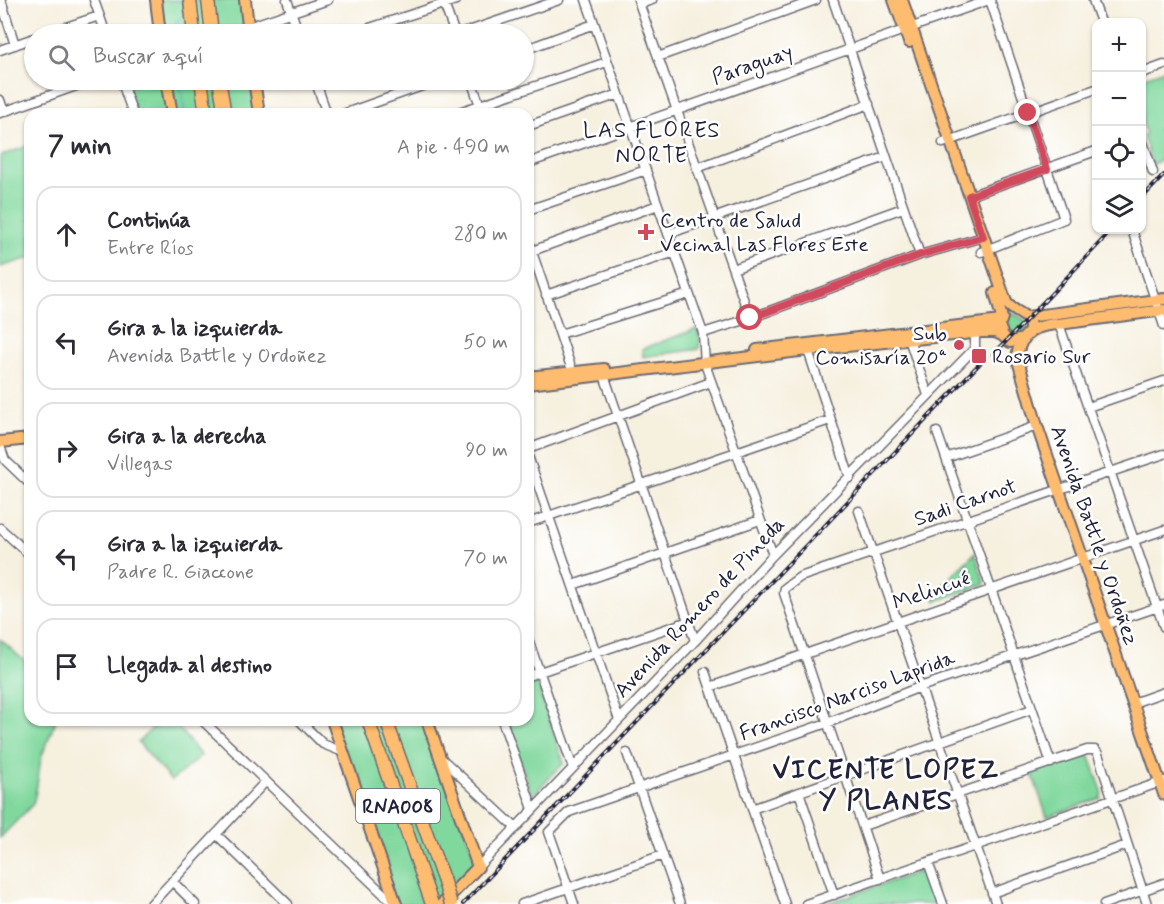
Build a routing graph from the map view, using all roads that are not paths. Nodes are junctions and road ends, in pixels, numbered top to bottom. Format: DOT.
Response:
graph roads {
  1 [pos="1,0"];
  2 [pos="94,0"];
  3 [pos="156,0"];
  4 [pos="190,0"];
  5 [pos="208,0"];
  6 [pos="245,0"];
  7 [pos="287,0"];
  8 [pos="328,0"];
  9 [pos="456,0"];
  10 [pos="559,0"];
  11 [pos="586,0"];
  12 [pos="652,0"];
  13 [pos="816,0"];
  14 [pos="833,0"];
  15 [pos="894,0"];
  16 [pos="902,0"];
  17 [pos="989,0"];
  18 [pos="1093,0"];
  19 [pos="443,2"];
  20 [pos="639,2"];
  21 [pos="291,12"];
  22 [pos="99,16"];
  23 [pos="1100,18"];
  24 [pos="75,24"];
  25 [pos="102,24"];
  26 [pos="159,24"];
  27 [pos="193,24"];
  28 [pos="211,24"];
  29 [pos="247,24"];
  30 [pos="264,24"];
  31 [pos="295,24"];
  32 [pos="380,24"];
  33 [pos="451,24"];
  34 [pos="489,24"];
  35 [pos="594,24"];
  36 [pos="908,28"];
  37 [pos="24,42"];
  38 [pos="15,45"];
  39 [pos="534,46"];
  40 [pos="850,49"];
  41 [pos="0,50"];
  42 [pos="658,57"];
  43 [pos="607,62"];
  44 [pos="1164,65"];
  45 [pos="1145,72"];
  46 [pos="534,87"];
  47 [pos="65,90"];
  48 [pos="125,90"];
  49 [pos="168,90"];
  50 [pos="202,90"];
  51 [pos="221,90"];
  52 [pos="255,90"];
  53 [pos="319,90"];
  54 [pos="411,90"];
  55 [pos="475,90"];
  56 [pos="524,90"];
  57 [pos="1092,90"];
  58 [pos="619,94"];
  59 [pos="0,100"];
  60 [pos="869,104"];
  61 [pos="480,105"];
  62 [pos="131,108"];
  63 [pos="171,108"];
  64 [pos="205,108"];
  65 [pos="224,108"];
  66 [pos="258,108"];
  67 [pos="325,108"];
  68 [pos="360,108"];
  69 [pos="471,108"];
  70 [pos="481,108"];
  71 [pos="677,109"];
  72 [pos="2,112"];
  73 [pos="1028,113"];
  74 [pos="534,124"];
  75 [pos="631,126"];
  76 [pos="947,141"];
  77 [pos="1146,152"];
  78 [pos="1092,153"];
  79 [pos="886,157"];
  80 [pos="534,162"];
  81 [pos="697,168"];
  82 [pos="1047,169"];
  83 [pos="646,170"];
  84 [pos="1153,172"];
  85 [pos="969,196"];
  86 [pos="658,205"];
  87 [pos="534,208"];
  88 [pos="903,208"];
  89 [pos="715,219"];
  90 [pos="668,234"];
  91 [pos="1134,234"];
  92 [pos="980,238"];
  93 [pos="534,250"];
  94 [pos="984,250"];
  95 [pos="675,252"];
  96 [pos="920,255"];
  97 [pos="534,257"];
  98 [pos="733,269"];
  99 [pos="689,294"];
  100 [pos="546,295"];
  101 [pos="1161,305"];
  102 [pos="1022,314"];
  103 [pos="750,318"];
  104 [pos="1001,320"];
  105 [pos="1059,324"];
  106 [pos="1164,326"];
  107 [pos="703,333"];
  108 [pos="975,333"];
  109 [pos="560,334"];
  110 [pos="908,336"];
  111 [pos="1004,337"];
  112 [pos="1027,337"];
  113 [pos="807,347"];
  114 [pos="704,361"];
  115 [pos="603,372"];
  116 [pos="574,375"];
  117 [pos="534,377"];
  118 [pos="1164,381"];
  119 [pos="711,382"];
  120 [pos="534,383"];
  121 [pos="1026,390"];
  122 [pos="928,395"];
  123 [pos="1088,407"];
  124 [pos="619,417"];
  125 [pos="830,420"];
  126 [pos="1037,426"];
  127 [pos="937,432"];
  128 [pos="24,440"];
  129 [pos="0,444"];
  130 [pos="534,447"];
  131 [pos="737,452"];
  132 [pos="1164,454"];
  133 [pos="946,458"];
  134 [pos="1110,472"];
  135 [pos="534,473"];
  136 [pos="24,478"];
  137 [pos="850,478"];
  138 [pos="642,484"];
  139 [pos="1059,489"];
  140 [pos="859,511"];
  141 [pos="549,516"];
  142 [pos="760,520"];
  143 [pos="968,520"];
  144 [pos="534,521"];
  145 [pos="0,528"];
  146 [pos="1164,530"];
  147 [pos="1134,540"];
  148 [pos="24,550"];
  149 [pos="665,553"];
  150 [pos="873,553"];
  151 [pos="773,555"];
  152 [pos="1083,558"];
  153 [pos="573,585"];
  154 [pos="991,589"];
  155 [pos="1161,606"];
  156 [pos="689,621"];
  157 [pos="897,621"];
  158 [pos="1105,624"];
  159 [pos="1164,627"];
  160 [pos="695,641"];
  161 [pos="596,653"];
  162 [pos="805,654"];
  163 [pos="1014,655"];
  164 [pos="534,656"];
  165 [pos="540,672"];
  166 [pos="705,672"];
  167 [pos="534,674"];
  168 [pos="710,687"];
  169 [pos="920,687"];
  170 [pos="1164,692"];
  171 [pos="1133,703"];
  172 [pos="1032,709"];
  173 [pos="619,720"];
  174 [pos="827,723"];
  175 [pos="208,726"];
  176 [pos="305,726"];
  177 [pos="334,726"];
  178 [pos="370,726"];
  179 [pos="390,726"];
  180 [pos="429,726"];
  181 [pos="504,726"];
  182 [pos="940,741"];
  183 [pos="343,752"];
  184 [pos="627,753"];
  185 [pos="733,754"];
  186 [pos="440,757"];
  187 [pos="1051,763"];
  188 [pos="573,768"];
  189 [pos="846,777"];
  190 [pos="266,782"];
  191 [pos="1162,782"];
  192 [pos="639,787"];
  193 [pos="799,792"];
  194 [pos="957,794"];
  195 [pos="1164,794"];
  196 [pos="1112,799"];
  197 [pos="752,808"];
  198 [pos="533,809"];
  199 [pos="862,826"];
  200 [pos="516,828"];
  201 [pos="216,834"];
  202 [pos="1127,845"];
  203 [pos="974,846"];
  204 [pos="663,855"];
  205 [pos="928,862"];
  206 [pos="478,867"];
  207 [pos="880,879"];
  208 [pos="172,881"];
  209 [pos="1164,883"];
  210 [pos="569,888"];
  211 [pos="1143,891"];
  212 [pos="992,893"];
  213 [pos="834,895"];
  214 [pos="430,898"];
  215 [pos="151,904"];
  216 [pos="195,904"];
  217 [pos="288,904"];
  218 [pos="395,904"];
  219 [pos="442,904"];
  220 [pos="451,904"];
  221 [pos="522,904"];
  222 [pos="574,904"];
  223 [pos="680,904"];
  224 [pos="785,904"];
  225 [pos="806,904"];
  226 [pos="943,904"];
  227 [pos="996,904"];
  228 [pos="1104,904"];
  229 [pos="1147,904"];
  1 -- 38 [label="street"];
  2 -- 22 [label="street"];
  3 -- 26 [label="main road"];
  4 -- 27 [label="highway"];
  5 -- 28 [label="highway"];
  6 -- 29 [label="main road"];
  7 -- 21 [label="street"];
  8 -- 21 [label="street"];
  9 -- 19 [label="street"];
  10 -- 34 [label="street"];
  11 -- 35 [label="street"];
  12 -- 20 [label="street"];
  13 -- 42 [label="street"];
  14 -- 40 [label="street"];
  15 -- 36 [label="main road"];
  16 -- 36 [label="main road"];
  17 -- 36 [label="street, Paraguay"];
  17 -- 73 [label="street"];
  18 -- 23 [label="street"];
  19 -- 32 [label="street"];
  19 -- 33 [label="street"];
  20 -- 42 [label="street"];
  21 -- 30 [label="street"];
  21 -- 31 [label="street"];
  22 -- 24 [label="street"];
  22 -- 25 [label="street"];
  35 -- 39 [label="street"];
  35 -- 43 [label="street"];
  36 -- 40 [label="street, Paraguay"];
  36 -- 76 [label="main road"];
  37 -- 38 [label="street"];
  38 -- 41 [label="street"];
  40 -- 60 [label="street"];
  40 -- 71 [label="street, Paraguay"];
  42 -- 71 [label="street"];
  43 -- 46 [label="street"];
  43 -- 58 [label="street"];
  44 -- 45 [label="street"];
  47 -- 72 [label="street"];
  48 -- 62 [label="street"];
  49 -- 63 [label="main road"];
  50 -- 64 [label="highway"];
  51 -- 65 [label="highway"];
  52 -- 66 [label="main road"];
  53 -- 67 [label="street"];
  54 -- 68 [label="street"];
  55 -- 61 [label="street"];
  56 -- 61 [label="street"];
  57 -- 73 [label="street"];
  58 -- 74 [label="street"];
  58 -- 75 [label="street"];
  59 -- 72 [label="street"];
  60 -- 79 [label="street"];
  60 -- 81 [label="street"];
  61 -- 69 [label="street"];
  61 -- 70 [label="street"];
  71 -- 75 [label="street, Paraguay"];
  71 -- 81 [label="street"];
  73 -- 76 [label="street"];
  73 -- 82 [label="street"];
  75 -- 80 [label="street, Paraguay"];
  75 -- 83 [label="street"];
  76 -- 85 [label="main road"];
  76 -- 92 [label="main road"];
  77 -- 84 [label="street"];
  78 -- 82 [label="street"];
  79 -- 88 [label="street"];
  79 -- 89 [label="street"];
  81 -- 89 [label="street"];
  82 -- 85 [label="street"];
  82 -- 94 [label="street"];
  83 -- 86 [label="street"];
  83 -- 87 [label="street"];
  85 -- 92 [label="main road"];
  86 -- 90 [label="street"];
  86 -- 93 [label="street"];
  88 -- 96 [label="street"];
  88 -- 98 [label="street"];
  89 -- 90 [label="street"];
  89 -- 98 [label="street"];
  90 -- 95 [label="street"];
  91 -- 101 [label="street"];
  92 -- 94 [label="main road"];
  92 -- 96 [label="street"];
  94 -- 102 [label="main road"];
  94 -- 104 [label="main road"];
  95 -- 99 [label="street"];
  95 -- 100 [label="street"];
  96 -- 103 [label="street"];
  97 -- 100 [label="street"];
  98 -- 103 [label="street"];
  99 -- 107 [label="street"];
  99 -- 109 [label="street"];
  100 -- 109 [label="street"];
  101 -- 102 [label="main road"];
  101 -- 105 [label="main road"];
  101 -- 106 [label="street"];
  102 -- 104 [label="main road"];
  102 -- 112 [label="main road"];
  103 -- 107 [label="street"];
  104 -- 110 [label="main road"];
  104 -- 111 [label="main road"];
  105 -- 112 [label="main road"];
  105 -- 123 [label="street"];
  107 -- 114 [label="street"];
  108 -- 110 [label="main road"];
  108 -- 111 [label="main road"];
  108 -- 122 [label="street, Avenida Romero de Pineda"];
  109 -- 116 [label="street"];
  110 -- 113 [label="main road"];
  110 -- 122 [label="street"];
  111 -- 112 [label="main road"];
  111 -- 121 [label="main road, Avenida Battle y Ordoñez"];
  112 -- 121 [label="main road, Avenida Battle y Ordoñez"];
  113 -- 114 [label="main road"];
  113 -- 125 [label="street"];
  114 -- 115 [label="main road"];
  114 -- 119 [label="street"];
  115 -- 116 [label="main road"];
  115 -- 124 [label="street"];
  116 -- 117 [label="main road"];
  116 -- 120 [label="main road"];
  118 -- 123 [label="street"];
  119 -- 124 [label="street"];
  119 -- 131 [label="street"];
  121 -- 126 [label="main road, Avenida Battle y Ordoñez"];
  122 -- 137 [label="street, Avenida Romero de Pineda"];
  123 -- 134 [label="street"];
  124 -- 130 [label="street"];
  124 -- 138 [label="street"];
  125 -- 131 [label="street"];
  125 -- 137 [label="street"];
  126 -- 133 [label="street"];
  126 -- 139 [label="main road, Avenida Battle y Ordoñez"];
  127 -- 133 [label="street"];
  128 -- 129 [label="main road"];
  129 -- 136 [label="street"];
  131 -- 138 [label="street"];
  131 -- 142 [label="street"];
  132 -- 134 [label="street, Sadi Carnot"];
  133 -- 143 [label="street"];
  134 -- 139 [label="street, Sadi Carnot"];
  134 -- 147 [label="street"];
  135 -- 141 [label="street"];
  137 -- 151 [label="street, Avenida Romero de Pineda"];
  138 -- 141 [label="street"];
  138 -- 149 [label="street"];
  139 -- 143 [label="street, Sadi Carnot"];
  139 -- 152 [label="main road, Avenida Battle y Ordoñez"];
  140 -- 150 [label="street"];
  141 -- 144 [label="street"];
  141 -- 153 [label="street"];
  142 -- 149 [label="street"];
  142 -- 151 [label="street"];
  143 -- 150 [label="street, Sadi Carnot"];
  143 -- 154 [label="street"];
  145 -- 148 [label="street"];
  146 -- 147 [label="street, Melincué"];
  147 -- 152 [label="street, Melincué"];
  147 -- 155 [label="street"];
  149 -- 153 [label="street"];
  149 -- 156 [label="street"];
  150 -- 157 [label="street"];
  150 -- 162 [label="street, Sadi Carnot"];
  151 -- 160 [label="street, Avenida Romero de Pineda"];
  152 -- 154 [label="street, Melincué"];
  152 -- 158 [label="main road, Avenida Battle y Ordoñez"];
  153 -- 161 [label="street"];
  154 -- 157 [label="street, Melincué"];
  154 -- 163 [label="street"];
  155 -- 158 [label="street, Francisco Narciso Laprida"];
  155 -- 159 [label="street"];
  156 -- 160 [label="street"];
  156 -- 161 [label="street"];
  157 -- 162 [label="street, Melincué"];
  157 -- 169 [label="street"];
  158 -- 163 [label="street, Francisco Narciso Laprida"];
  158 -- 171 [label="main road, Avenida Battle y Ordoñez"];
  160 -- 173 [label="street, Avenida Romero de Pineda"];
  161 -- 165 [label="street"];
  161 -- 173 [label="street"];
  162 -- 168 [label="street, Melincué"];
  162 -- 174 [label="street"];
  163 -- 169 [label="street, Francisco Narciso Laprida"];
  163 -- 172 [label="street"];
  164 -- 165 [label="street"];
  165 -- 167 [label="street"];
  165 -- 188 [label="street"];
  166 -- 168 [label="street"];
  168 -- 185 [label="street"];
  169 -- 174 [label="street, Francisco Narciso Laprida"];
  169 -- 182 [label="street"];
  170 -- 171 [label="street"];
  171 -- 191 [label="main road, Avenida Battle y Ordoñez"];
  172 -- 182 [label="street"];
  172 -- 187 [label="street"];
  173 -- 188 [label="street, Avenida Romero de Pineda"];
  174 -- 185 [label="street, Francisco Narciso Laprida"];
  174 -- 189 [label="street"];
  175 -- 190 [label="street"];
  176 -- 183 [label="street"];
  177 -- 183 [label="main road"];
  178 -- 214 [label="highway, RNA008"];
  179 -- 220 [label="highway, RNA008, bridge"];
  180 -- 186 [label="main road"];
  181 -- 198 [label="street"];
  182 -- 189 [label="street"];
  182 -- 194 [label="street"];
  183 -- 218 [label="main road"];
  184 -- 192 [label="street"];
  185 -- 192 [label="street, Francisco Narciso Laprida"];
  185 -- 197 [label="street"];
  186 -- 200 [label="street"];
  186 -- 206 [label="main road"];
  187 -- 194 [label="street"];
  187 -- 196 [label="street"];
  188 -- 198 [label="street, Avenida Romero de Pineda"];
  189 -- 193 [label="street"];
  189 -- 199 [label="street"];
  190 -- 201 [label="street"];
  190 -- 218 [label="street"];
  191 -- 195 [label="main road, Avenida Battle y Ordoñez"];
  191 -- 196 [label="street"];
  192 -- 204 [label="street"];
  192 -- 210 [label="street, Francisco Narciso Laprida"];
  193 -- 197 [label="street"];
  193 -- 213 [label="street"];
  194 -- 199 [label="street"];
  194 -- 203 [label="street"];
  196 -- 202 [label="street"];
  196 -- 203 [label="street"];
  197 -- 224 [label="street"];
  198 -- 200 [label="street, Avenida Romero de Pineda"];
  199 -- 207 [label="street"];
  200 -- 206 [label="street, Avenida Romero de Pineda"];
  201 -- 208 [label="street"];
  201 -- 217 [label="street"];
  202 -- 211 [label="street"];
  202 -- 212 [label="street"];
  203 -- 205 [label="street"];
  203 -- 212 [label="street"];
  204 -- 210 [label="street"];
  204 -- 223 [label="street"];
  205 -- 207 [label="street"];
  205 -- 226 [label="street"];
  206 -- 219 [label="main road, Avenida Romero de Pineda"];
  207 -- 213 [label="street"];
  208 -- 215 [label="street"];
  208 -- 216 [label="street"];
  209 -- 211 [label="street"];
  210 -- 221 [label="street"];
  210 -- 222 [label="street"];
  211 -- 228 [label="street"];
  211 -- 229 [label="street"];
  212 -- 227 [label="street"];
  213 -- 225 [label="street"];
}
